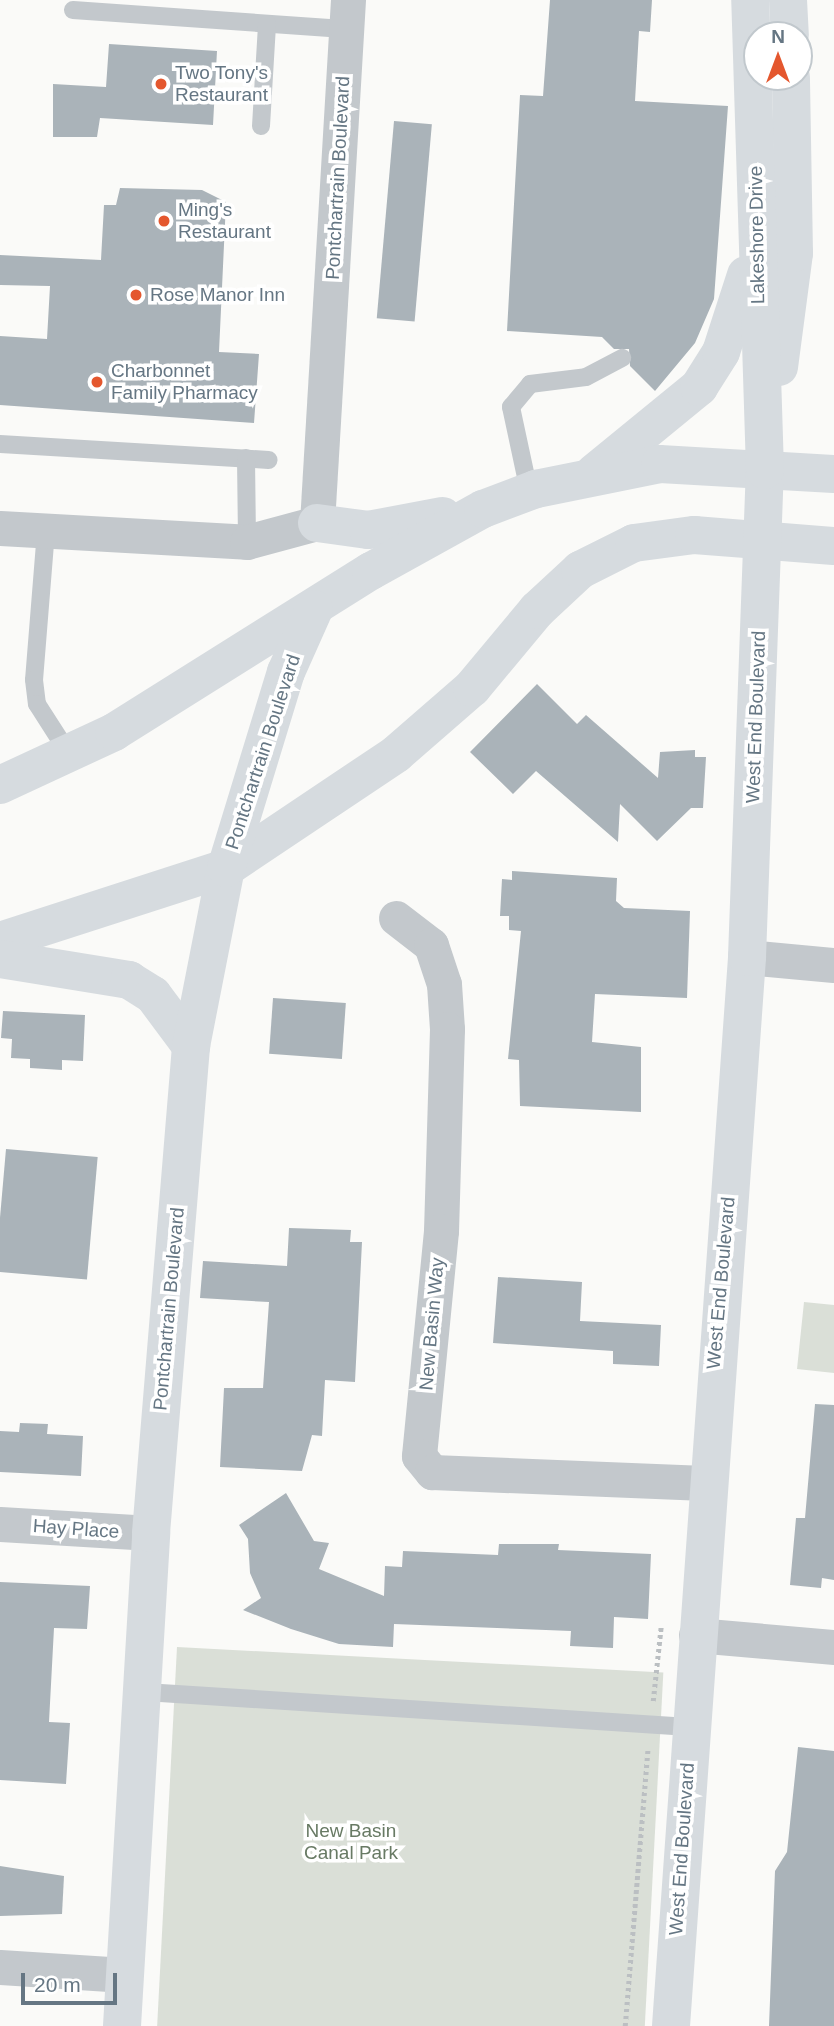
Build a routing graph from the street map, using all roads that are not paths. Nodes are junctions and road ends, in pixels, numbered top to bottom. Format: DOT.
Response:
graph roads {
  1 [pos="750,0"];
  2 [pos="788,0"];
  3 [pos="73,10"];
  4 [pos="347,15"];
  5 [pos="789,21"];
  6 [pos="267,24"];
  7 [pos="792,91"];
  8 [pos="261,127"];
  9 [pos="757,228"];
  10 [pos="622,358"];
  11 [pos="0,444"];
  12 [pos="246,458"];
  13 [pos="269,460"];
  14 [pos="765,470"];
  15 [pos="592,474"];
  16 [pos="834,474"];
  17 [pos="529,491"];
  18 [pos="483,509"];
  19 [pos="317,523"];
  20 [pos="0,528"];
  21 [pos="46,531"];
  22 [pos="763,540"];
  23 [pos="247,542"];
  24 [pos="834,546"];
  25 [pos="314,609"];
  26 [pos="69,754"];
  27 [pos="0,785"];
  28 [pos="226,868"];
  29 [pos="396,918"];
  30 [pos="0,941"];
  31 [pos="747,957"];
  32 [pos="0,959"];
  33 [pos="834,965"];
  34 [pos="191,1046"];
  35 [pos="705,1483"];
  36 [pos="0,1524"];
  37 [pos="151,1534"];
  38 [pos="695,1635"];
  39 [pos="834,1647"];
  40 [pos="145,1692"];
  41 [pos="690,1727"];
  42 [pos="0,1967"];
  43 [pos="125,1975"];
  44 [pos="122,2026"];
  45 [pos="671,2026"];
  1 -- 9 [label="main road, Lakeshore Drive"];
  2 -- 5 [label="main road"];
  3 -- 6 [label="lane"];
  4 -- 6 [label="lane"];
  4 -- 19 [label="street, Pontchartrain Boulevard"];
  6 -- 8 [label="lane"];
  7 -- 14 [label="main road, Lakeshore Drive"];
  9 -- 14 [label="main road, Lakeshore Drive"];
  9 -- 15 [label="main road"];
  10 -- 17 [label="lane"];
  11 -- 12 [label="lane"];
  12 -- 13 [label="lane"];
  12 -- 23 [label="lane"];
  14 -- 15 [label="main road"];
  14 -- 16 [label="main road"];
  14 -- 22 [label="main road, Lakeshore Drive"];
  15 -- 17 [label="main road"];
  17 -- 18 [label="main road"];
  18 -- 19 [label="main road"];
  18 -- 25 [label="main road"];
  19 -- 23 [label="street"];
  20 -- 21 [label="street"];
  21 -- 23 [label="street"];
  21 -- 26 [label="lane"];
  22 -- 24 [label="main road"];
  22 -- 28 [label="main road"];
  22 -- 31 [label="main road, West End Boulevard"];
  25 -- 26 [label="main road"];
  25 -- 28 [label="main road, Pontchartrain Boulevard"];
  26 -- 27 [label="main road"];
  28 -- 30 [label="main road"];
  28 -- 34 [label="main road, Pontchartrain Boulevard"];
  29 -- 35 [label="street, New Basin Way"];
  31 -- 33 [label="street"];
  31 -- 35 [label="main road, West End Boulevard"];
  32 -- 34 [label="main road"];
  34 -- 37 [label="main road, Pontchartrain Boulevard"];
  35 -- 38 [label="main road, West End Boulevard"];
  36 -- 37 [label="street, Hay Place"];
  37 -- 40 [label="main road, Pontchartrain Boulevard"];
  38 -- 39 [label="street"];
  38 -- 41 [label="main road, West End Boulevard"];
  40 -- 41 [label="lane"];
  40 -- 43 [label="main road, Pontchartrain Boulevard"];
  41 -- 45 [label="main road, West End Boulevard"];
  42 -- 43 [label="street"];
  43 -- 44 [label="main road, Pontchartrain Boulevard"];
}
